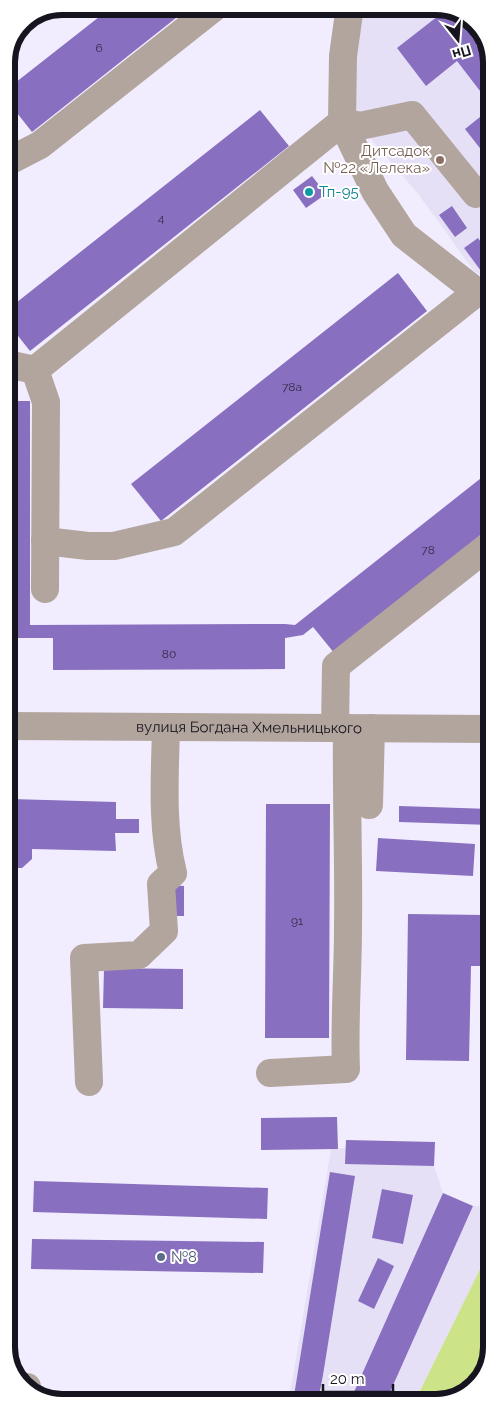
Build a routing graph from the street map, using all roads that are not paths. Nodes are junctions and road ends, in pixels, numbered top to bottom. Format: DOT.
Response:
graph roads {
  1 [pos="205,15"];
  2 [pos="349,15"];
  3 [pos="342,122"];
  4 [pos="15,157"];
  5 [pos="476,194"];
  6 [pos="15,366"];
  7 [pos="35,370"];
  8 [pos="45,541"];
  9 [pos="483,550"];
  10 [pos="44,589"];
  11 [pos="15,726"];
  12 [pos="166,727"];
  13 [pos="351,728"];
  14 [pos="483,729"];
  15 [pos="369,805"];
  16 [pos="270,1073"];
  17 [pos="89,1082"];
  1 -- 4 [label="street"];
  2 -- 3 [label="street"];
  3 -- 5 [label="street"];
  3 -- 7 [label="street"];
  3 -- 8 [label="street"];
  6 -- 7 [label="street"];
  7 -- 8 [label="street"];
  8 -- 10 [label="street"];
  9 -- 13 [label="street"];
  11 -- 12 [label="street, вулиця Богдана Хмельницького"];
  12 -- 13 [label="street, вулиця Богдана Хмельницького"];
  12 -- 17 [label="street"];
  13 -- 14 [label="street, вулиця Богдана Хмельницького"];
  13 -- 15 [label="street"];
  13 -- 16 [label="street"];
}
